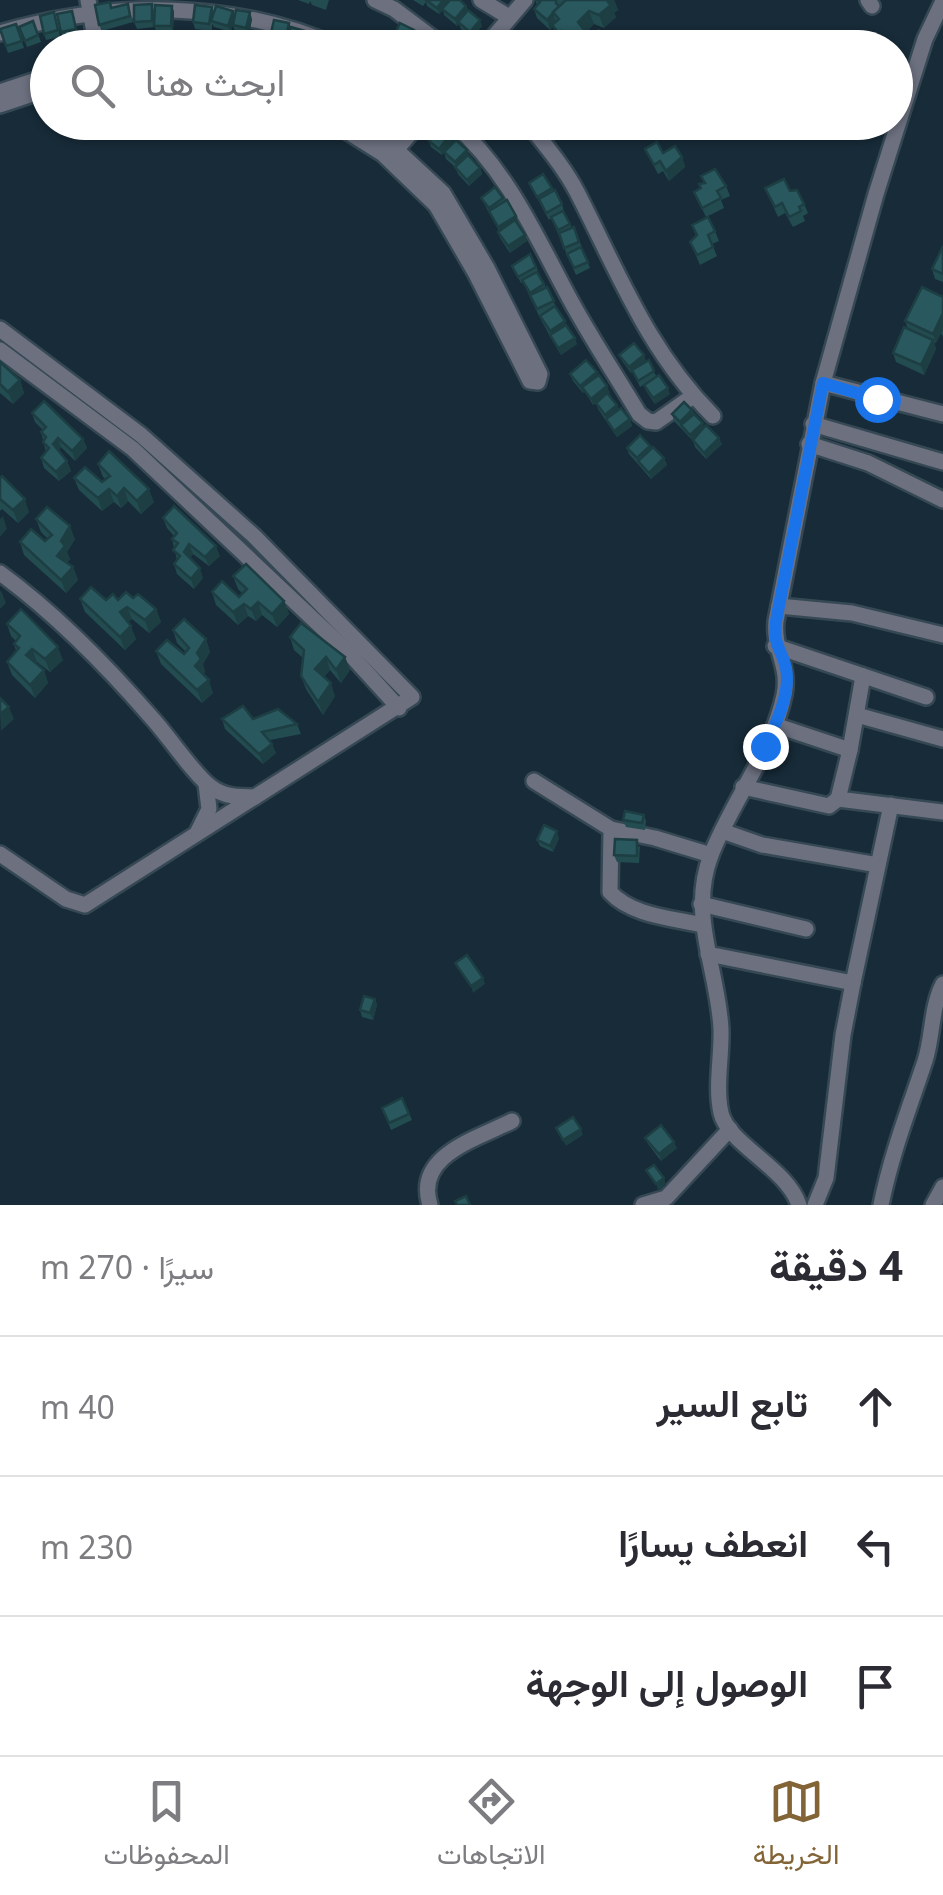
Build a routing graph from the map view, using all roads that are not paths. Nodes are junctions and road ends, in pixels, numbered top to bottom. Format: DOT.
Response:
graph roads {
  1 [pos="375,0"];
  2 [pos="481,0"];
  3 [pos="525,0"];
  4 [pos="943,0"];
  5 [pos="89,3"];
  6 [pos="510,17"];
  7 [pos="94,30"];
  8 [pos="308,30"];
  9 [pos="422,30"];
  10 [pos="499,30"];
  11 [pos="0,33"];
  12 [pos="913,77"];
  13 [pos="30,82"];
  14 [pos="0,92"];
  15 [pos="30,95"];
  16 [pos="0,105"];
  17 [pos="361,140"];
  18 [pos="382,140"];
  19 [pos="405,140"];
  20 [pos="469,140"];
  21 [pos="540,140"];
  22 [pos="893,140"];
  23 [pos="396,150"];
  24 [pos="0,329"];
  25 [pos="0,350"];
  26 [pos="823,383"];
  27 [pos="694,396"];
  28 [pos="943,414"];
  29 [pos="713,416"];
  30 [pos="813,424"];
  31 [pos="809,444"];
  32 [pos="943,462"];
  33 [pos="943,500"];
  34 [pos="0,573"];
  35 [pos="779,606"];
  36 [pos="943,635"];
  37 [pos="775,646"];
  38 [pos="864,676"];
  39 [pos="926,697"];
  40 [pos="406,702"];
  41 [pos="857,715"];
  42 [pos="775,725"];
  43 [pos="943,739"];
  44 [pos="850,750"];
  45 [pos="534,781"];
  46 [pos="206,784"];
  47 [pos="743,787"];
  48 [pos="255,797"];
  49 [pos="838,798"];
  50 [pos="890,804"];
  51 [pos="943,812"];
  52 [pos="611,829"];
  53 [pos="722,831"];
  54 [pos="194,837"];
  55 [pos="0,854"];
  56 [pos="711,855"];
  57 [pos="878,865"];
  58 [pos="701,904"];
  59 [pos="702,925"];
  60 [pos="806,928"];
  61 [pos="708,954"];
  62 [pos="854,983"];
  63 [pos="943,984"];
  64 [pos="512,1121"];
  65 [pos="730,1129"];
  66 [pos="943,1187"];
  67 [pos="430,1205"];
  68 [pos="643,1205"];
  69 [pos="799,1205"];
  70 [pos="815,1205"];
  71 [pos="881,1205"];
  72 [pos="933,1205"];
  1 -- 9 [label="street"];
  2 -- 6 [label="street"];
  3 -- 6 [label="street"];
  4 -- 12 [label="street"];
  5 -- 7 [label="street"];
  5 -- 8 [label="street"];
  5 -- 11 [label="street"];
  6 -- 10 [label="street"];
  13 -- 14 [label="street"];
  15 -- 16 [label="street"];
  17 -- 23 [label="street"];
  18 -- 23 [label="street"];
  19 -- 23 [label="street"];
  20 -- 27 [label="street"];
  21 -- 27 [label="street"];
  22 -- 26 [label="street"];
  24 -- 40 [label="street"];
  25 -- 40 [label="street"];
  26 -- 28 [label="street"];
  26 -- 30 [label="street"];
  27 -- 29 [label="street"];
  30 -- 31 [label="street"];
  30 -- 32 [label="street"];
  31 -- 33 [label="street"];
  31 -- 35 [label="street"];
  34 -- 46 [label="street"];
  35 -- 36 [label="street"];
  35 -- 37 [label="street"];
  37 -- 38 [label="street"];
  37 -- 42 [label="street"];
  38 -- 39 [label="street"];
  38 -- 41 [label="street"];
  40 -- 48 [label="street"];
  41 -- 43 [label="street"];
  41 -- 44 [label="street"];
  42 -- 44 [label="street"];
  42 -- 47 [label="street"];
  44 -- 49 [label="street"];
  45 -- 52 [label="street"];
  46 -- 48 [label="street"];
  46 -- 54 [label="street"];
  47 -- 49 [label="street"];
  47 -- 53 [label="street"];
  48 -- 54 [label="street"];
  49 -- 50 [label="street"];
  50 -- 51 [label="street"];
  50 -- 57 [label="street"];
  52 -- 56 [label="street"];
  52 -- 59 [label="street"];
  53 -- 56 [label="street"];
  53 -- 57 [label="street"];
  54 -- 55 [label="street"];
  56 -- 58 [label="street"];
  57 -- 62 [label="street"];
  58 -- 59 [label="street"];
  58 -- 60 [label="street"];
  59 -- 61 [label="street"];
  61 -- 62 [label="street"];
  61 -- 65 [label="street"];
  62 -- 70 [label="street"];
  63 -- 71 [label="street"];
  64 -- 67 [label="street"];
  65 -- 68 [label="street"];
  65 -- 69 [label="street"];
  66 -- 72 [label="street"];
}
